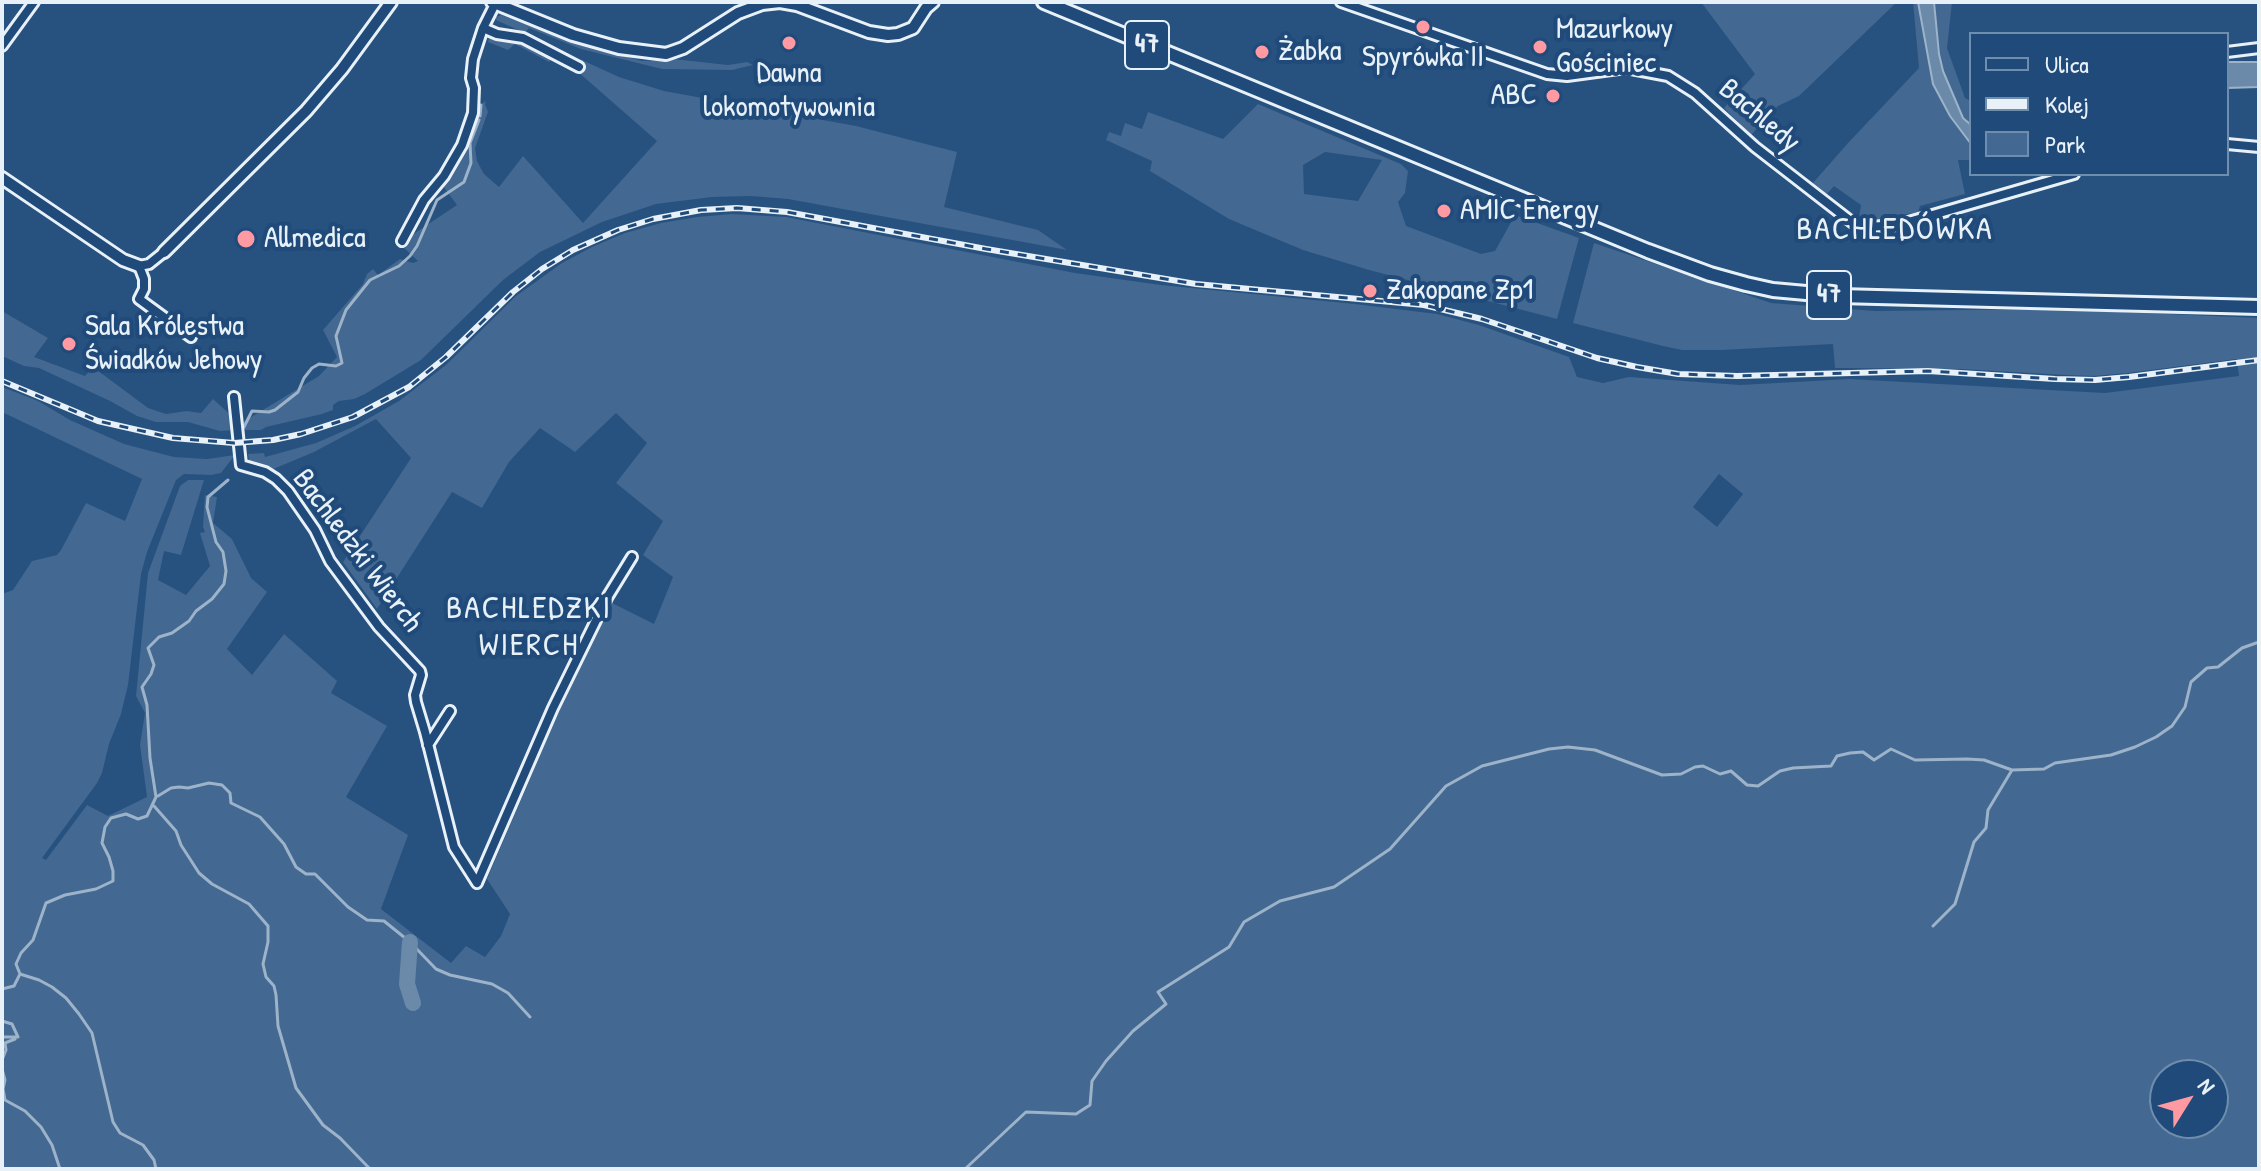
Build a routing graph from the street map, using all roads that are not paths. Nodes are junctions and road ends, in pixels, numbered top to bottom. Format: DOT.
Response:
graph roads {
  1 [pos="34,2"];
  2 [pos="391,2"];
  3 [pos="494,2"];
  4 [pos="1044,2"];
  5 [pos="1341,2"];
  6 [pos="928,4"];
  7 [pos="483,28"];
  8 [pos="2,46"];
  9 [pos="2259,48"];
  10 [pos="2229,52"];
  11 [pos="579,67"];
  12 [pos="2229,144"];
  13 [pos="2259,147"];
  14 [pos="2067,176"];
  15 [pos="2,178"];
  16 [pos="402,241"];
  17 [pos="164,252"];
  18 [pos="139,266"];
  19 [pos="2259,307"];
  20 [pos="191,337"];
  21 [pos="234,397"];
  22 [pos="632,557"];
  23 [pos="450,711"];
  24 [pos="428,745"];
  1 -- 8 [label="street"];
  2 -- 17 [label="street"];
  3 -- 6 [label="street"];
  3 -- 7 [label="street"];
  4 -- 19 [label="main road, 47"];
  5 -- 14 [label="street, Bachledy"];
  7 -- 11 [label="street"];
  7 -- 16 [label="street"];
  9 -- 10 [label="street"];
  12 -- 13 [label="street"];
  15 -- 18 [label="street"];
  17 -- 18 [label="street"];
  18 -- 20 [label="street"];
  21 -- 24 [label="street, Bachledzki Wierch"];
  22 -- 24 [label="street, Bachledzki Wierch"];
  23 -- 24 [label="street"];
}
